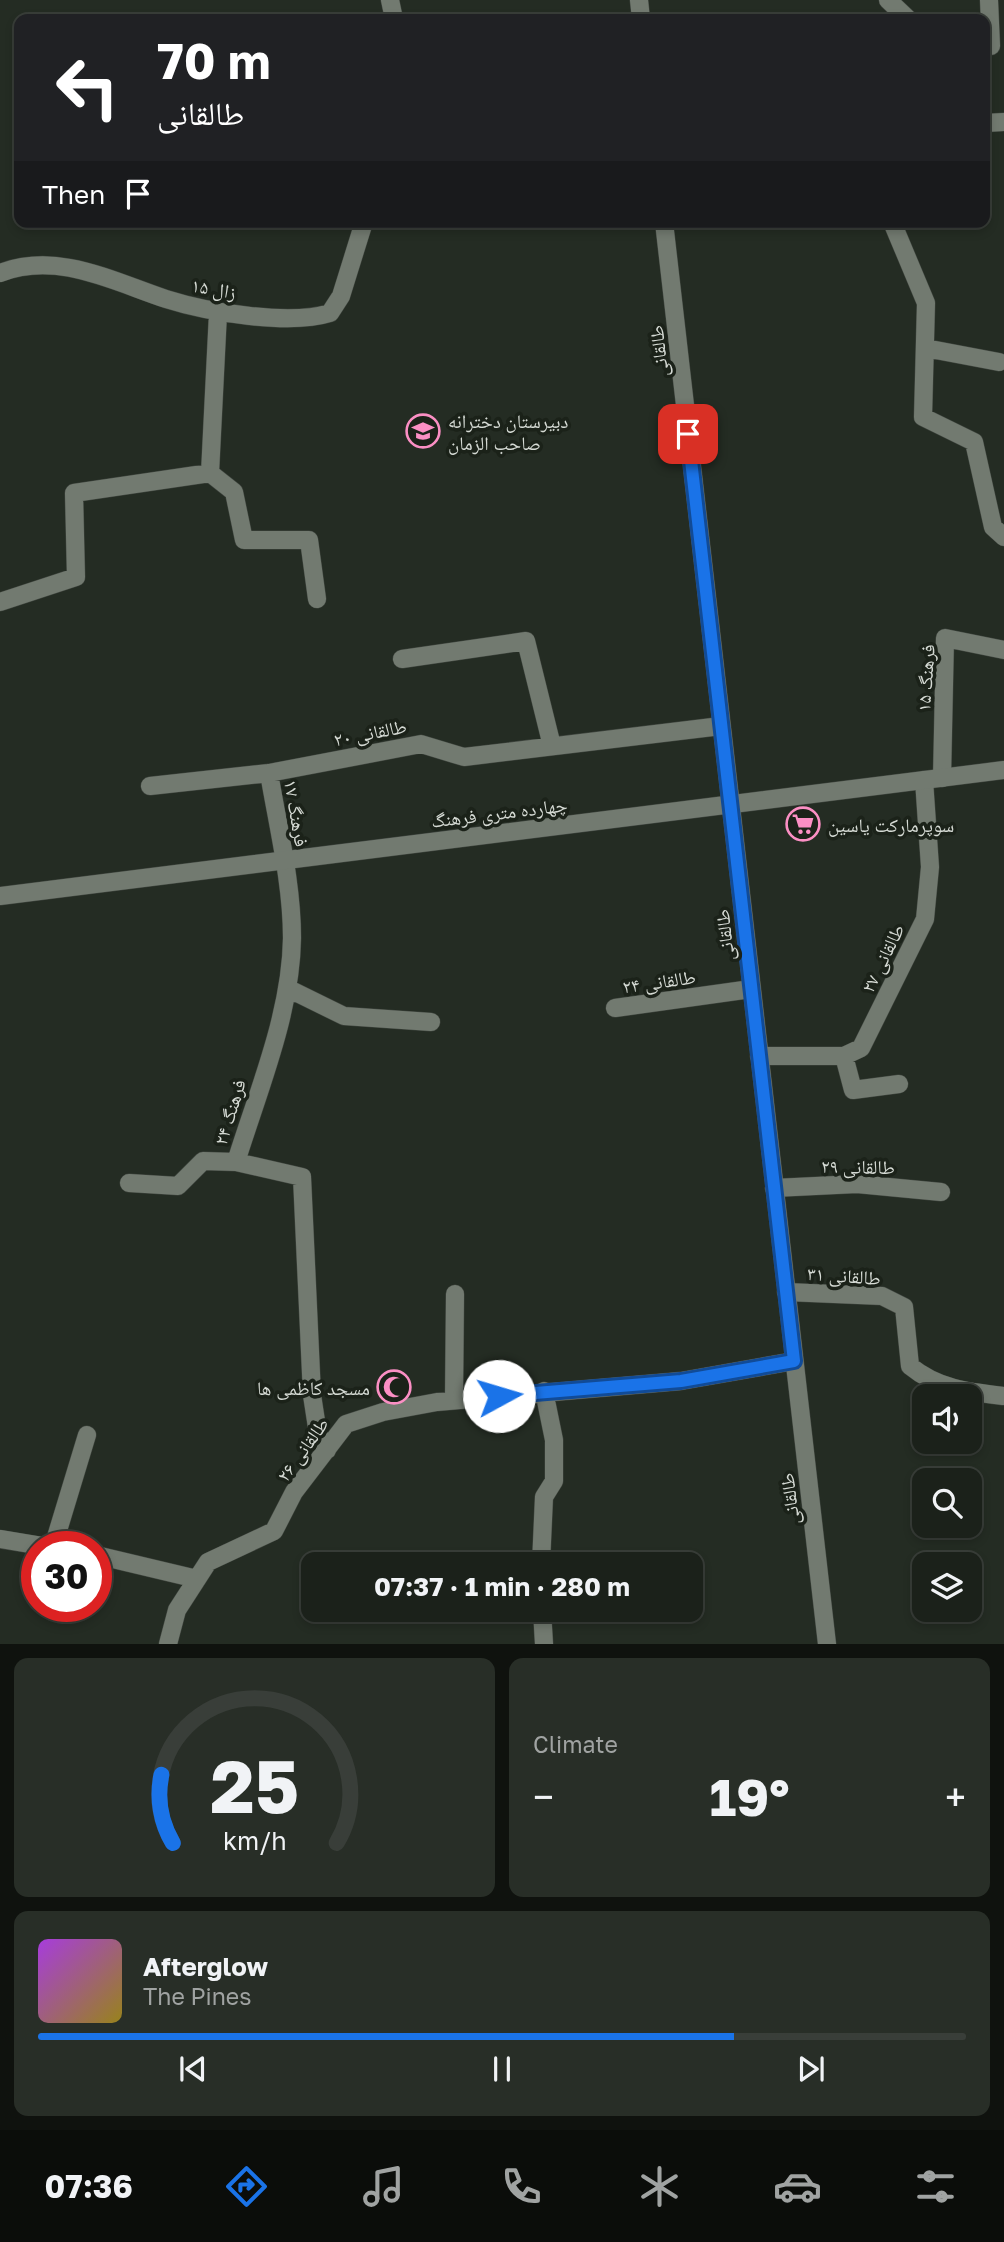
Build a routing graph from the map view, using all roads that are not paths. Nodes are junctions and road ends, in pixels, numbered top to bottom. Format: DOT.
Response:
graph roads {
  1 [pos="888,0"];
  2 [pos="989,0"];
  3 [pos="903,14"];
  4 [pos="997,24"];
  5 [pos="990,46"];
  6 [pos="362,228"];
  7 [pos="665,228"];
  8 [pos="895,228"];
  9 [pos="0,272"];
  10 [pos="218,313"];
  11 [pos="925,348"];
  12 [pos="999,362"];
  13 [pos="210,472"];
  14 [pos="1004,537"];
  15 [pos="317,599"];
  16 [pos="0,602"];
  17 [pos="1004,650"];
  18 [pos="402,659"];
  19 [pos="721,726"];
  20 [pos="552,746"];
  21 [pos="1004,770"];
  22 [pos="269,773"];
  23 [pos="933,779"];
  24 [pos="150,786"];
  25 [pos="730,804"];
  26 [pos="283,860"];
  27 [pos="0,895"];
  28 [pos="286,988"];
  29 [pos="751,989"];
  30 [pos="615,1008"];
  31 [pos="431,1022"];
  32 [pos="759,1056"];
  33 [pos="844,1056"];
  34 [pos="899,1084"];
  35 [pos="236,1162"];
  36 [pos="129,1183"];
  37 [pos="774,1188"];
  38 [pos="941,1192"];
  39 [pos="786,1292"];
  40 [pos="454,1294"];
  41 [pos="794,1361"];
  42 [pos="544,1391"];
  43 [pos="1004,1396"];
  44 [pos="454,1400"];
  45 [pos="87,1435"];
  46 [pos="327,1450"];
  47 [pos="56,1531"];
  48 [pos="0,1539"];
  49 [pos="21,1542"];
  50 [pos="542,1552"];
  51 [pos="112,1559"];
  52 [pos="197,1579"];
  53 [pos="543,1622"];
  54 [pos="168,1643"];
  55 [pos="544,1643"];
  56 [pos="827,1643"];
  1 -- 3 [label="street"];
  2 -- 4 [label="street"];
  4 -- 5 [label="street"];
  6 -- 10 [label="street, زال ۱۵"];
  7 -- 19 [label="street, طالقانی"];
  8 -- 11 [label="street"];
  9 -- 10 [label="street, زال ۱۵"];
  10 -- 13 [label="street"];
  11 -- 12 [label="street"];
  11 -- 14 [label="street"];
  13 -- 15 [label="street"];
  13 -- 16 [label="street"];
  17 -- 23 [label="street, فرهنگ ۱۵"];
  18 -- 20 [label="street"];
  19 -- 20 [label="street, طالقانی ۲۰"];
  19 -- 25 [label="street, طالقانی"];
  20 -- 22 [label="street, طالقانی ۲۰"];
  21 -- 23 [label="street, چهارده متری فرهنگ"];
  22 -- 24 [label="street, طالقانی ۲۰"];
  22 -- 26 [label="street, فرهنگ ۱۷"];
  23 -- 25 [label="street, چهارده متری فرهنگ"];
  23 -- 33 [label="street, طالقانی ۲۷"];
  25 -- 26 [label="street, چهارده متری فرهنگ"];
  25 -- 29 [label="street, طالقانی"];
  26 -- 27 [label="street, چهارده متری فرهنگ"];
  26 -- 28 [label="street, فرهنگ ۲۴"];
  28 -- 31 [label="street"];
  28 -- 35 [label="street, فرهنگ ۲۴"];
  29 -- 30 [label="street, طالقانی ۲۴"];
  29 -- 32 [label="street, طالقانی"];
  32 -- 33 [label="street"];
  32 -- 37 [label="street, طالقانی"];
  33 -- 34 [label="street"];
  35 -- 36 [label="street"];
  35 -- 46 [label="street, فرهنگ ۲۴"];
  37 -- 38 [label="street, طالقانی ۲۹"];
  37 -- 39 [label="street, طالقانی"];
  39 -- 41 [label="street, طالقانی"];
  39 -- 43 [label="street, طالقانی ۳۱"];
  40 -- 44 [label="street"];
  41 -- 42 [label="street, طالقانی ۲۶"];
  41 -- 56 [label="street, طالقانی"];
  42 -- 44 [label="street, طالقانی ۲۶"];
  42 -- 50 [label="street"];
  44 -- 46 [label="street, طالقانی ۲۶"];
  45 -- 47 [label="street"];
  46 -- 52 [label="street, طالقانی ۲۶"];
  48 -- 49 [label="street"];
  51 -- 52 [label="street"];
  52 -- 54 [label="street, طالقانی ۲۶"];
  53 -- 55 [label="street"];
}
